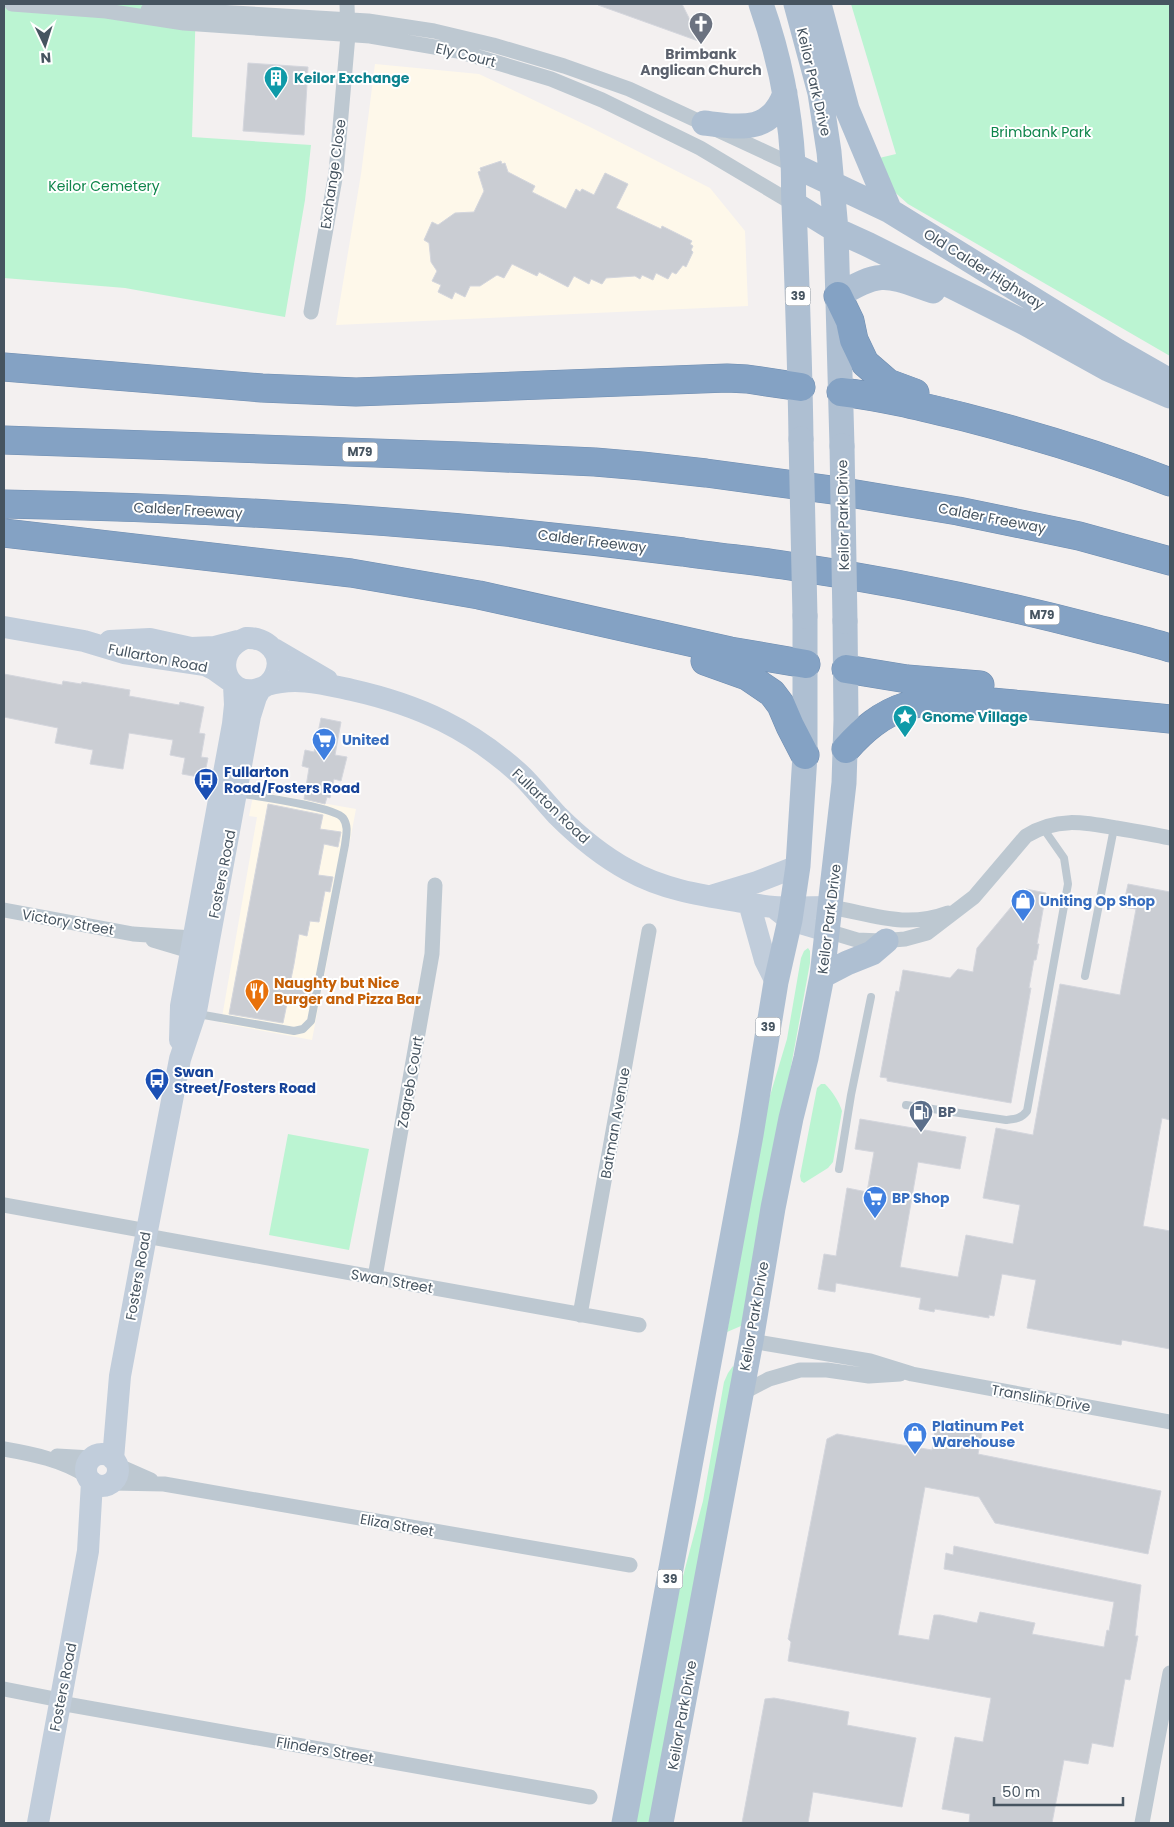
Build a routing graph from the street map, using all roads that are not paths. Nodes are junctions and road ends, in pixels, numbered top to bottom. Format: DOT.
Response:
graph roads {
  1 [pos="12,4"];
  2 [pos="761,4"];
  3 [pos="796,4"];
  4 [pos="819,4"];
  5 [pos="106,11"];
  6 [pos="347,11"];
  7 [pos="348,35"];
  8 [pos="608,82"];
  9 [pos="785,93"];
  10 [pos="602,100"];
  11 [pos="704,124"];
  12 [pos="793,165"];
  13 [pos="832,183"];
  14 [pos="794,204"];
  15 [pos="890,211"];
  16 [pos="836,230"];
  17 [pos="838,296"];
  18 [pos="311,312"];
  19 [pos="1025,323"];
  20 [pos="4,368"];
  21 [pos="1170,381"];
  22 [pos="801,387"];
  23 [pos="841,392"];
  24 [pos="1170,396"];
  25 [pos="4,422"];
  26 [pos="1002,427"];
  27 [pos="4,440"];
  28 [pos="595,462"];
  29 [pos="1170,482"];
  30 [pos="4,504"];
  31 [pos="4,533"];
  32 [pos="1170,561"];
  33 [pos="569,615"];
  34 [pos="4,626"];
  35 [pos="84,641"];
  36 [pos="238,641"];
  37 [pos="1170,648"];
  38 [pos="274,649"];
  39 [pos="806,664"];
  40 [pos="846,669"];
  41 [pos="232,682"];
  42 [pos="336,686"];
  43 [pos="264,687"];
  44 [pos="1170,709"];
  45 [pos="1170,719"];
  46 [pos="846,749"];
  47 [pos="805,755"];
  48 [pos="229,792"];
  49 [pos="1043,828"];
  50 [pos="1114,828"];
  51 [pos="1170,838"];
  52 [pos="798,866"];
  53 [pos="435,885"];
  54 [pos="709,897"];
  55 [pos="749,903"];
  56 [pos="958,909"];
  57 [pos="4,910"];
  58 [pos="785,911"];
  59 [pos="829,919"];
  60 [pos="649,931"];
  61 [pos="886,941"];
  62 [pos="197,945"];
  63 [pos="822,976"];
  64 [pos="1085,976"];
  65 [pos="776,982"];
  66 [pos="870,998"];
  67 [pos="196,1014"];
  68 [pos="180,1059"];
  69 [pos="906,1105"];
  70 [pos="839,1169"];
  71 [pos="4,1205"];
  72 [pos="146,1233"];
  73 [pos="375,1277"];
  74 [pos="580,1314"];
  75 [pos="639,1325"];
  76 [pos="714,1334"];
  77 [pos="750,1341"];
  78 [pos="912,1374"];
  79 [pos="740,1394"];
  80 [pos="1170,1422"];
  81 [pos="4,1448"];
  82 [pos="102,1470"];
  83 [pos="630,1565"];
  84 [pos="1170,1673"];
  85 [pos="4,1690"];
  86 [pos="60,1702"];
  87 [pos="590,1797"];
  88 [pos="38,1823"];
  89 [pos="624,1823"];
  90 [pos="661,1823"];
  91 [pos="1142,1823"];
  1 -- 5 [label="street, Ely Court"];
  2 -- 9 [label="main road, 39"];
  3 -- 13 [label="main road, Keilor Park Drive"];
  4 -- 15 [label="main road"];
  5 -- 6 [label="street, Ely Court"];
  5 -- 7 [label="street, Ely Court"];
  6 -- 7 [label="street, Exchange Close"];
  6 -- 8 [label="street, Ely Court"];
  7 -- 10 [label="street, Ely Court"];
  7 -- 18 [label="street, Exchange Close"];
  8 -- 10 [label="street"];
  8 -- 11 [label="street, Ely Court"];
  9 -- 11 [label="main road"];
  9 -- 12 [label="main road, 39"];
  10 -- 14 [label="street, Ely Court"];
  11 -- 12 [label="street, Ely Court"];
  12 -- 13 [label="main road, Old Calder Highway"];
  12 -- 14 [label="main road, 39"];
  13 -- 15 [label="main road, Old Calder Highway"];
  13 -- 16 [label="main road, Keilor Park Drive"];
  14 -- 16 [label="main road, Old Calder Highway"];
  14 -- 22 [label="main road, 39"];
  15 -- 21 [label="main road, Old Calder Highway"];
  16 -- 17 [label="main road, Keilor Park Drive"];
  16 -- 19 [label="main road, Old Calder Highway"];
  17 -- 19 [label="main road"];
  17 -- 23 [label="main road, Keilor Park Drive"];
  17 -- 26 [label="highway"];
  19 -- 24 [label="main road, Old Calder Highway"];
  20 -- 22 [label="highway"];
  22 -- 23 [label="main road"];
  22 -- 39 [label="main road, 39, bridge"];
  23 -- 26 [label="highway"];
  23 -- 40 [label="main road, Keilor Park Drive, bridge"];
  25 -- 28 [label="highway"];
  26 -- 29 [label="highway"];
  27 -- 28 [label="highway, Calder Freeway / M79"];
  28 -- 32 [label="highway, Calder Freeway / M79"];
  30 -- 37 [label="highway, Calder Freeway / M79"];
  31 -- 33 [label="highway"];
  33 -- 39 [label="highway"];
  33 -- 47 [label="highway"];
  34 -- 35 [label="main road, Fullarton Road"];
  35 -- 36 [label="main road, Fullarton Road"];
  35 -- 41 [label="main road, Fullarton Road"];
  36 -- 38 [label="main road"];
  36 -- 41 [label="main road"];
  38 -- 42 [label="main road, Fullarton Road"];
  38 -- 43 [label="main road"];
  39 -- 40 [label="main road"];
  39 -- 47 [label="main road, 39"];
  40 -- 44 [label="highway"];
  40 -- 46 [label="main road, Keilor Park Drive"];
  41 -- 43 [label="main road"];
  41 -- 48 [label="main road, Fosters Road"];
  42 -- 43 [label="main road, Fullarton Road"];
  42 -- 54 [label="main road, Fullarton Road"];
  43 -- 48 [label="main road, Fosters Road"];
  45 -- 46 [label="highway"];
  46 -- 59 [label="main road, Keilor Park Drive"];
  47 -- 52 [label="main road, 39"];
  48 -- 62 [label="main road, Fosters Road"];
  48 -- 67 [label="lane"];
  49 -- 50 [label="street"];
  49 -- 56 [label="street"];
  49 -- 69 [label="lane"];
  50 -- 51 [label="street"];
  50 -- 64 [label="lane"];
  52 -- 54 [label="main road"];
  52 -- 58 [label="main road, 39"];
  53 -- 73 [label="street, Zagreb Court"];
  54 -- 55 [label="main road, Fullarton Road"];
  55 -- 58 [label="main road, Fullarton Road"];
  55 -- 65 [label="main road"];
  56 -- 59 [label="street"];
  56 -- 61 [label="street"];
  57 -- 62 [label="street, Victory Street"];
  58 -- 59 [label="main road, Fullarton Road"];
  58 -- 65 [label="main road, 39"];
  59 -- 61 [label="street"];
  59 -- 63 [label="main road, Keilor Park Drive"];
  60 -- 74 [label="street, Batman Avenue"];
  61 -- 63 [label="main road"];
  62 -- 67 [label="main road, Fosters Road"];
  62 -- 68 [label="main road, Fosters Road"];
  63 -- 77 [label="main road, Keilor Park Drive"];
  65 -- 76 [label="main road, 39"];
  66 -- 70 [label="lane"];
  67 -- 68 [label="main road, Fosters Road"];
  68 -- 72 [label="main road, Fosters Road"];
  71 -- 72 [label="street, Swan Street"];
  72 -- 73 [label="street, Swan Street"];
  72 -- 82 [label="main road, Fosters Road"];
  73 -- 74 [label="street, Swan Street"];
  74 -- 75 [label="street, Swan Street"];
  76 -- 77 [label="main road"];
  76 -- 89 [label="main road, 39"];
  77 -- 78 [label="street, Translink Drive"];
  77 -- 79 [label="main road, Keilor Park Drive"];
  78 -- 79 [label="street, Translink Drive"];
  78 -- 80 [label="street, Translink Drive"];
  79 -- 90 [label="main road, Keilor Park Drive"];
  81 -- 82 [label="street, Eliza Street"];
  82 -- 83 [label="street, Eliza Street"];
  82 -- 86 [label="main road, Fosters Road"];
  84 -- 91 [label="street"];
  85 -- 86 [label="street, Flinders Street"];
  86 -- 87 [label="street, Flinders Street"];
  86 -- 88 [label="main road, Fosters Road"];
}
